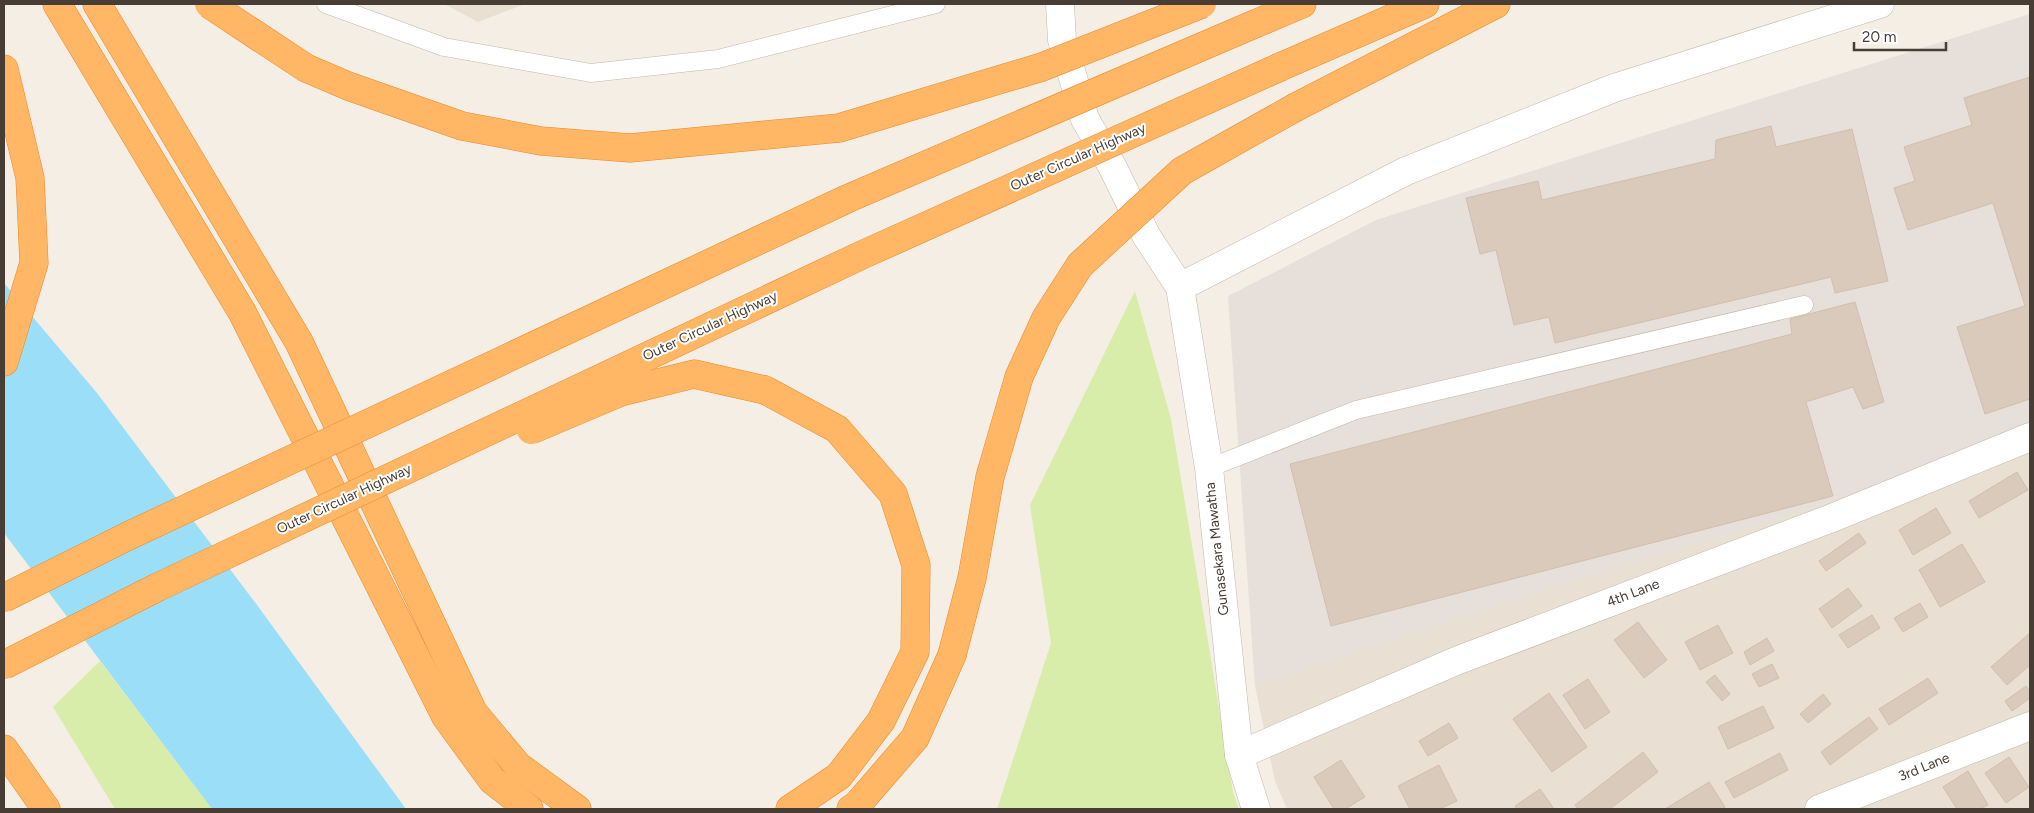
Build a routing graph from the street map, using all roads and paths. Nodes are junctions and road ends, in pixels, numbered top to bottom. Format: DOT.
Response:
graph roads {
  1 [pos="57,4"];
  2 [pos="97,4"];
  3 [pos="209,4"];
  4 [pos="326,4"];
  5 [pos="936,4"];
  6 [pos="1060,4"];
  7 [pos="1202,4"];
  8 [pos="1302,4"];
  9 [pos="1425,4"];
  10 [pos="1496,4"];
  11 [pos="1880,4"];
  12 [pos="4,68"];
  13 [pos="1180,287"];
  14 [pos="1804,305"];
  15 [pos="4,362"];
  16 [pos="2030,437"];
  17 [pos="1208,468"];
  18 [pos="158,587"];
  19 [pos="4,598"];
  20 [pos="4,665"];
  21 [pos="2030,726"];
  22 [pos="4,749"];
  23 [pos="1239,755"];
  24 [pos="46,809"];
  25 [pos="529,809"];
  26 [pos="577,809"];
  27 [pos="790,809"];
  28 [pos="851,809"];
  29 [pos="1256,809"];
  30 [pos="1818,809"];
  1 -- 25 [label="highway"];
  2 -- 26 [label="highway"];
  3 -- 7 [label="highway, bridge"];
  4 -- 5 [label="lane"];
  6 -- 13 [label="street"];
  8 -- 19 [label="highway, bridge"];
  9 -- 18 [label="highway, Outer Circular Highway, bridge"];
  10 -- 28 [label="highway, bridge"];
  11 -- 13 [label="street"];
  12 -- 15 [label="highway"];
  13 -- 17 [label="street, Gunasekara Mawatha"];
  14 -- 17 [label="lane"];
  16 -- 23 [label="street, 4th Lane"];
  17 -- 23 [label="street, Gunasekara Mawatha"];
  18 -- 20 [label="highway, Outer Circular Highway, bridge"];
  18 -- 27 [label="highway, bridge"];
  21 -- 30 [label="street, 3rd Lane"];
  22 -- 24 [label="highway"];
  23 -- 29 [label="street, Gunasekara Mawatha"];
}
